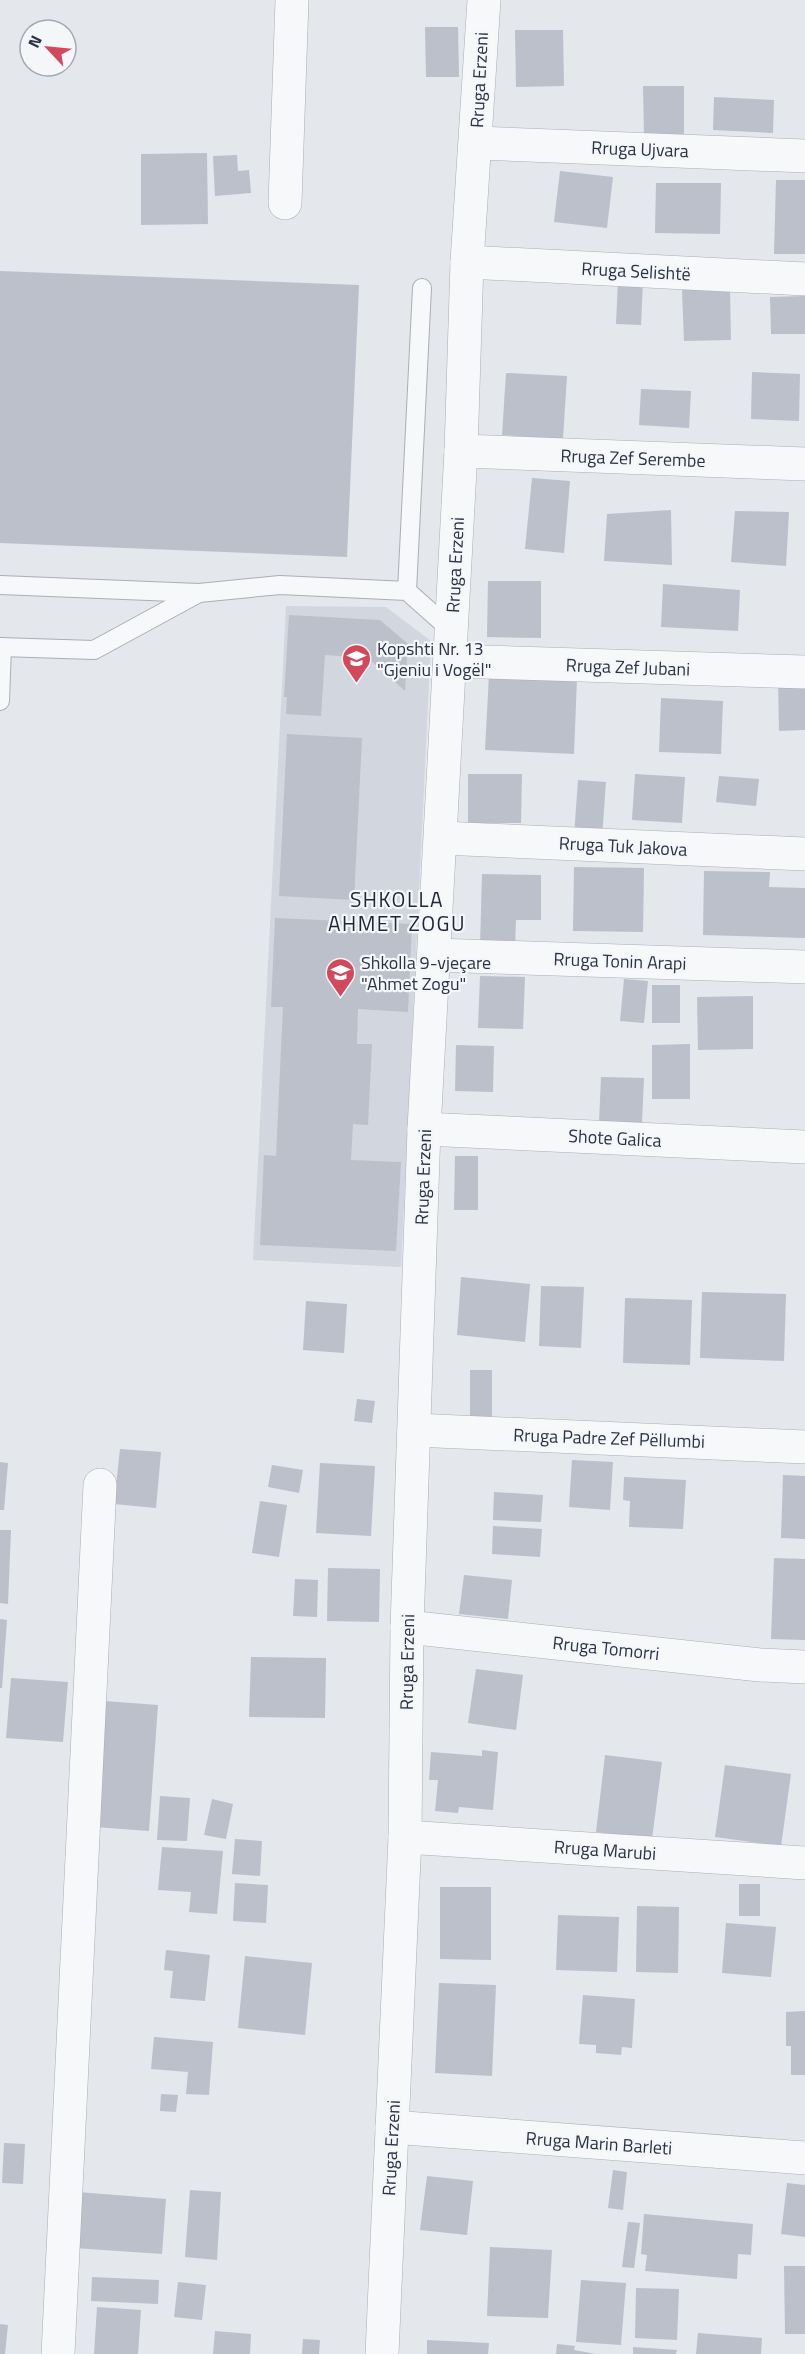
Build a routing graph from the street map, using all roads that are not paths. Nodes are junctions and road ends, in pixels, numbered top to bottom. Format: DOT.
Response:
graph roads {
  1 [pos="292,0"];
  2 [pos="484,0"];
  3 [pos="476,143"];
  4 [pos="805,156"];
  5 [pos="285,203"];
  6 [pos="467,262"];
  7 [pos="805,279"];
  8 [pos="422,288"];
  9 [pos="461,451"];
  10 [pos="805,464"];
  11 [pos="0,585"];
  12 [pos="407,591"];
  13 [pos="199,593"];
  14 [pos="451,646"];
  15 [pos="1,647"];
  16 [pos="805,672"];
  17 [pos="0,701"];
  18 [pos="441,838"];
  19 [pos="805,854"];
  20 [pos="435,955"];
  21 [pos="805,967"];
  22 [pos="424,1129"];
  23 [pos="805,1147"];
  24 [pos="414,1430"];
  25 [pos="805,1447"];
  26 [pos="100,1485"];
  27 [pos="407,1627"];
  28 [pos="805,1667"];
  29 [pos="405,1838"];
  30 [pos="805,1863"];
  31 [pos="392,2127"];
  32 [pos="805,2158"];
  33 [pos="58,2354"];
  34 [pos="382,2354"];
  1 -- 5 [label="street"];
  2 -- 3 [label="street, Rruga Erzeni"];
  3 -- 4 [label="street, Rruga Ujvara"];
  3 -- 6 [label="street, Rruga Erzeni"];
  6 -- 7 [label="street, Rruga Selishtë"];
  6 -- 9 [label="street, Rruga Erzeni"];
  8 -- 12 [label="lane"];
  9 -- 10 [label="street, Rruga Zef Serembe"];
  9 -- 14 [label="street, Rruga Erzeni"];
  11 -- 13 [label="lane"];
  12 -- 13 [label="lane"];
  12 -- 14 [label="lane"];
  13 -- 15 [label="lane"];
  14 -- 16 [label="street, Rruga Zef Jubani"];
  14 -- 18 [label="street, Rruga Erzeni"];
  15 -- 17 [label="lane"];
  18 -- 19 [label="street, Rruga Tuk Jakova"];
  18 -- 20 [label="street, Rruga Erzeni"];
  20 -- 21 [label="street, Rruga Tonin Arapi"];
  20 -- 22 [label="street, Rruga Erzeni"];
  22 -- 23 [label="street, Shote Galica"];
  22 -- 24 [label="street, Rruga Erzeni"];
  24 -- 25 [label="street, Rruga Padre Zef Pëllumbi"];
  24 -- 27 [label="street, Rruga Erzeni"];
  26 -- 33 [label="street"];
  27 -- 28 [label="street, Rruga Tomorri"];
  27 -- 29 [label="street, Rruga Erzeni"];
  29 -- 30 [label="street, Rruga Marubi"];
  29 -- 31 [label="street, Rruga Erzeni"];
  31 -- 32 [label="street, Rruga Marin Barleti"];
  31 -- 34 [label="street, Rruga Erzeni"];
}
